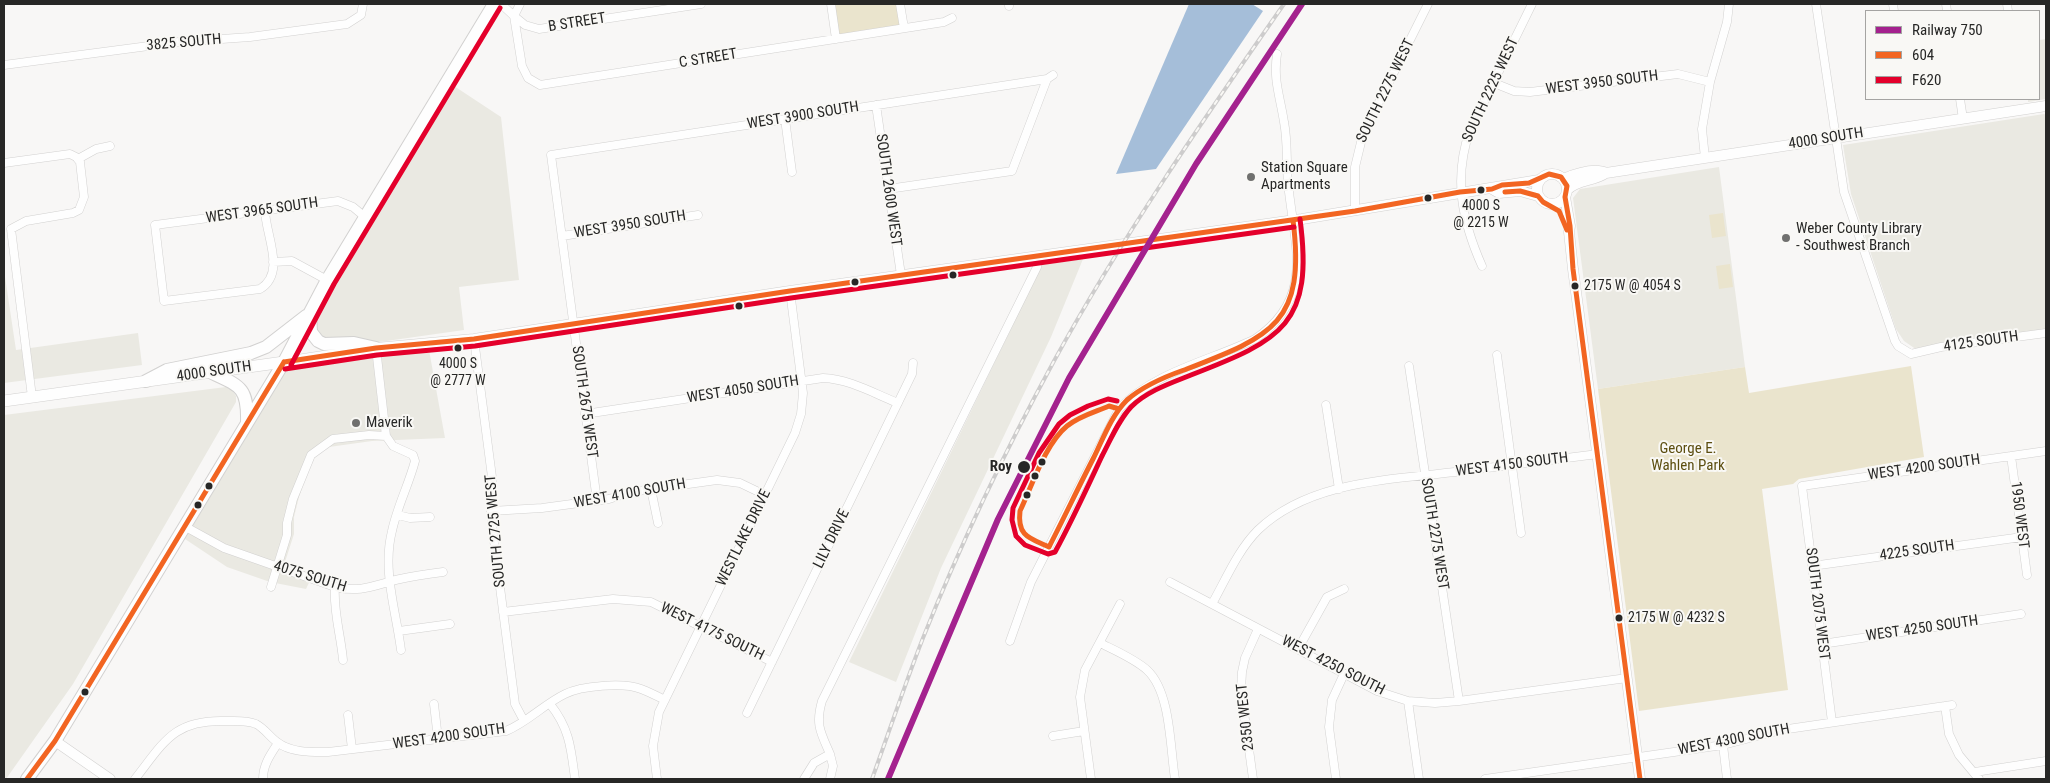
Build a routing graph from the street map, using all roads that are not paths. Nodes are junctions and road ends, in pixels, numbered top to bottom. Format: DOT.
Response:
graph roads {
  1 [pos="363,4"];
  2 [pos="494,4"];
  3 [pos="501,4"];
  4 [pos="520,4"];
  5 [pos="701,4"];
  6 [pos="830,4"];
  7 [pos="900,4"];
  8 [pos="1428,4"];
  9 [pos="1532,4"];
  10 [pos="1729,4"];
  11 [pos="1734,4"];
  12 [pos="1816,4"];
  13 [pos="514,16"];
  14 [pos="952,18"];
  15 [pos="904,28"];
  16 [pos="836,39"];
  17 [pos="1277,54"];
  18 [pos="4,65"];
  19 [pos="1494,82"];
  20 [pos="1710,82"];
  21 [pos="1960,100"];
  22 [pos="876,105"];
  23 [pos="2046,106"];
  24 [pos="785,119"];
  25 [pos="1963,119"];
  26 [pos="1837,137"];
  27 [pos="110,146"];
  28 [pos="551,155"];
  29 [pos="76,157"];
  30 [pos="1705,158"];
  31 [pos="4,163"];
  32 [pos="792,172"];
  33 [pos="1606,173"];
  34 [pos="1564,179"];
  35 [pos="1539,180"];
  36 [pos="888,189"];
  37 [pos="1492,189"];
  38 [pos="1460,192"];
  39 [pos="1566,194"];
  40 [pos="1538,196"];
  41 [pos="1551,205"];
  42 [pos="265,210"];
  43 [pos="1355,211"];
  44 [pos="698,215"];
  45 [pos="365,216"];
  46 [pos="1293,220"];
  47 [pos="7,228"];
  48 [pos="1568,232"];
  49 [pos="562,236"];
  50 [pos="1038,256"];
  51 [pos="273,262"];
  52 [pos="1482,266"];
  53 [pos="901,275"];
  54 [pos="327,280"];
  55 [pos="790,291"];
  56 [pos="310,313"];
  57 [pos="573,323"];
  58 [pos="2046,333"];
  59 [pos="474,338"];
  60 [pos="376,348"];
  61 [pos="1497,355"];
  62 [pos="284,362"];
  63 [pos="913,363"];
  64 [pos="1408,366"];
  65 [pos="210,372"];
  66 [pos="146,381"];
  67 [pos="802,381"];
  68 [pos="32,397"];
  69 [pos="4,400"];
  70 [pos="898,403"];
  71 [pos="1326,405"];
  72 [pos="585,414"];
  73 [pos="247,422"];
  74 [pos="386,436"];
  75 [pos="2046,450"];
  76 [pos="1598,454"];
  77 [pos="2011,456"];
  78 [pos="1512,465"];
  79 [pos="1425,476"];
  80 [pos="1802,486"];
  81 [pos="651,489"];
  82 [pos="1339,489"];
  83 [pos="765,495"];
  84 [pos="597,501"];
  85 [pos="491,512"];
  86 [pos="398,515"];
  87 [pos="430,516"];
  88 [pos="658,523"];
  89 [pos="184,526"];
  90 [pos="1521,533"];
  91 [pos="2022,537"];
  92 [pos="1812,566"];
  93 [pos="277,567"];
  94 [pos="443,572"];
  95 [pos="2027,575"];
  96 [pos="389,582"];
  97 [pos="1170,582"];
  98 [pos="271,586"];
  99 [pos="335,587"];
  100 [pos="1344,589"];
  101 [pos="1120,604"];
  102 [pos="1212,604"];
  103 [pos="503,612"];
  104 [pos="2021,614"];
  105 [pos="450,624"];
  106 [pos="700,627"];
  107 [pos="1258,628"];
  108 [pos="399,631"];
  109 [pos="1010,641"];
  110 [pos="1100,643"];
  111 [pos="1822,644"];
  112 [pos="1298,649"];
  113 [pos="401,650"];
  114 [pos="343,660"];
  115 [pos="772,662"];
  116 [pos="1344,674"];
  117 [pos="1627,678"];
  118 [pos="665,700"];
  119 [pos="1408,701"];
  120 [pos="1459,701"];
  121 [pos="434,704"];
  122 [pos="550,704"];
  123 [pos="748,713"];
  124 [pos="348,715"];
  125 [pos="264,719"];
  126 [pos="524,721"];
  127 [pos="1832,722"];
  128 [pos="258,725"];
  129 [pos="1084,731"];
  130 [pos="1053,736"];
  131 [pos="438,739"];
  132 [pos="55,741"];
  133 [pos="278,743"];
  134 [pos="1723,745"];
  135 [pos="352,749"];
  136 [pos="830,754"];
  137 [pos="1637,757"];
  138 [pos="2046,761"];
  139 [pos="1977,776"];
  140 [pos="27,779"];
  141 [pos="110,779"];
  142 [pos="135,779"];
  143 [pos="263,779"];
  144 [pos="575,779"];
  145 [pos="657,779"];
  146 [pos="804,779"];
  147 [pos="830,779"];
  148 [pos="1091,779"];
  149 [pos="1174,779"];
  150 [pos="1253,779"];
  151 [pos="1336,779"];
  152 [pos="1419,779"];
  153 [pos="1485,779"];
  154 [pos="1640,779"];
  155 [pos="1727,779"];
  1 -- 18 [label="street, 3825 SOUTH"];
  2 -- 45 [label="main road"];
  3 -- 13 [label="street, B STREET"];
  4 -- 13 [label="street"];
  5 -- 13 [label="street, B STREET"];
  6 -- 16 [label="street"];
  7 -- 15 [label="street"];
  8 -- 43 [label="street, SOUTH 2275 WEST"];
  9 -- 19 [label="street, SOUTH 2225 WEST"];
  10 -- 11 [label="street"];
  10 -- 20 [label="street"];
  12 -- 26 [label="street"];
  13 -- 16 [label="street, C STREET"];
  14 -- 15 [label="street, C STREET"];
  15 -- 16 [label="street, C STREET"];
  17 -- 46 [label="street"];
  19 -- 20 [label="street, WEST 3950 SOUTH"];
  19 -- 38 [label="street, SOUTH 2225 WEST"];
  20 -- 30 [label="street"];
  21 -- 25 [label="street"];
  22 -- 24 [label="street, WEST 3900 SOUTH"];
  22 -- 36 [label="street, SOUTH 2600 WEST"];
  22 -- 36 [label="street, WEST 3900 SOUTH"];
  23 -- 25 [label="street, 4000 SOUTH"];
  24 -- 28 [label="street, WEST 3900 SOUTH"];
  24 -- 32 [label="street"];
  25 -- 26 [label="street, 4000 SOUTH"];
  26 -- 30 [label="street, 4000 SOUTH"];
  26 -- 58 [label="street, 4125 SOUTH"];
  27 -- 29 [label="street"];
  28 -- 49 [label="street, SOUTH 2675 WEST"];
  29 -- 31 [label="street"];
  29 -- 47 [label="street"];
  30 -- 33 [label="street, 4000 SOUTH"];
  33 -- 34 [label="street, 4000 SOUTH"];
  33 -- 39 [label="street, 4000 SOUTH"];
  34 -- 35 [label="street"];
  34 -- 39 [label="street"];
  35 -- 37 [label="street, 4000 SOUTH"];
  35 -- 40 [label="street"];
  36 -- 53 [label="street, SOUTH 2600 WEST"];
  37 -- 38 [label="street, 4000 SOUTH"];
  37 -- 40 [label="street, 4000 SOUTH"];
  38 -- 43 [label="street, 4000 SOUTH"];
  38 -- 52 [label="street, SOUTH 2225 WEST"];
  39 -- 41 [label="street"];
  39 -- 48 [label="street"];
  40 -- 41 [label="street"];
  41 -- 48 [label="street"];
  42 -- 45 [label="street, WEST 3965 SOUTH"];
  42 -- 51 [label="street"];
  42 -- 51 [label="street, WEST 3965 SOUTH"];
  43 -- 46 [label="street, 4000 SOUTH"];
  44 -- 49 [label="street, WEST 3950 SOUTH"];
  45 -- 54 [label="main road"];
  46 -- 50 [label="street, 4000 SOUTH"];
  46 -- 109 [label="street"];
  47 -- 68 [label="street"];
  48 -- 76 [label="street"];
  49 -- 57 [label="street, SOUTH 2675 WEST"];
  50 -- 53 [label="street, 4000 SOUTH"];
  50 -- 136 [label="street"];
  51 -- 54 [label="street"];
  53 -- 55 [label="street, 4000 SOUTH"];
  54 -- 56 [label="main road"];
  55 -- 57 [label="street, 4000 SOUTH"];
  55 -- 67 [label="street, WESTLAKE DRIVE"];
  56 -- 60 [label="main road"];
  56 -- 62 [label="main road"];
  56 -- 66 [label="main road"];
  57 -- 59 [label="street, 4000 SOUTH"];
  57 -- 72 [label="street, SOUTH 2675 WEST"];
  59 -- 60 [label="street, 4000 SOUTH"];
  59 -- 85 [label="street, SOUTH 2725 WEST"];
  60 -- 62 [label="street, 4000 SOUTH"];
  60 -- 74 [label="street"];
  61 -- 78 [label="street"];
  62 -- 65 [label="main road, 4000 SOUTH"];
  62 -- 73 [label="main road"];
  63 -- 70 [label="street, LILY DRIVE"];
  64 -- 79 [label="street, SOUTH 2275 WEST"];
  65 -- 66 [label="main road, 4000 SOUTH"];
  65 -- 73 [label="main road"];
  66 -- 68 [label="main road, 4000 SOUTH"];
  67 -- 70 [label="street, WEST 4050 SOUTH"];
  67 -- 72 [label="street, WEST 4050 SOUTH"];
  67 -- 83 [label="street, WESTLAKE DRIVE"];
  68 -- 69 [label="main road, 4000 SOUTH"];
  70 -- 115 [label="street, LILY DRIVE"];
  71 -- 82 [label="street"];
  72 -- 84 [label="street, SOUTH 2675 WEST"];
  73 -- 89 [label="main road"];
  74 -- 86 [label="street"];
  74 -- 93 [label="street"];
  75 -- 77 [label="street, WEST 4200 SOUTH"];
  76 -- 78 [label="street, WEST 4150 SOUTH"];
  76 -- 117 [label="street"];
  77 -- 80 [label="street, WEST 4200 SOUTH"];
  77 -- 91 [label="street, 1950 WEST"];
  78 -- 79 [label="street, WEST 4150 SOUTH"];
  78 -- 90 [label="street"];
  79 -- 82 [label="street, WEST 4150 SOUTH"];
  79 -- 120 [label="street, SOUTH 2275 WEST"];
  80 -- 92 [label="street, SOUTH 2075 WEST"];
  81 -- 83 [label="street, WEST 4100 SOUTH"];
  81 -- 84 [label="street, WEST 4100 SOUTH"];
  81 -- 88 [label="street"];
  82 -- 102 [label="street, WEST 4150 SOUTH"];
  83 -- 106 [label="street, WESTLAKE DRIVE"];
  84 -- 85 [label="street, WEST 4100 SOUTH"];
  85 -- 103 [label="street, SOUTH 2725 WEST"];
  86 -- 87 [label="street"];
  86 -- 96 [label="street"];
  89 -- 93 [label="street, 4075 SOUTH"];
  89 -- 132 [label="main road"];
  91 -- 92 [label="street, 4225 SOUTH"];
  91 -- 95 [label="street, 1950 WEST"];
  92 -- 111 [label="street, SOUTH 2075 WEST"];
  93 -- 98 [label="street"];
  93 -- 99 [label="street, 4075 SOUTH"];
  94 -- 96 [label="street, 4075 SOUTH"];
  96 -- 99 [label="street, 4075 SOUTH"];
  96 -- 108 [label="street"];
  97 -- 102 [label="street, WEST 4250 SOUTH"];
  99 -- 114 [label="street"];
  100 -- 112 [label="street"];
  101 -- 110 [label="street"];
  102 -- 107 [label="street, WEST 4250 SOUTH"];
  103 -- 106 [label="street, WEST 4175 SOUTH"];
  103 -- 126 [label="street, SOUTH 2725 WEST"];
  104 -- 111 [label="street, WEST 4250 SOUTH"];
  105 -- 108 [label="street"];
  106 -- 115 [label="street, WEST 4175 SOUTH"];
  106 -- 118 [label="street, WESTLAKE DRIVE"];
  107 -- 112 [label="street, WEST 4250 SOUTH"];
  107 -- 150 [label="street, 2350 WEST"];
  108 -- 113 [label="street"];
  110 -- 129 [label="street"];
  110 -- 149 [label="street"];
  111 -- 127 [label="street, SOUTH 2075 WEST"];
  112 -- 116 [label="street, WEST 4250 SOUTH"];
  115 -- 123 [label="street, LILY DRIVE"];
  116 -- 119 [label="street, WEST 4250 SOUTH"];
  116 -- 151 [label="street"];
  117 -- 120 [label="street, WEST 4250 SOUTH"];
  117 -- 137 [label="street"];
  118 -- 122 [label="street, WEST 4200 SOUTH"];
  118 -- 145 [label="street, WESTLAKE DRIVE"];
  119 -- 120 [label="street, WEST 4250 SOUTH"];
  119 -- 152 [label="street"];
  121 -- 131 [label="street"];
  122 -- 126 [label="street, WEST 4200 SOUTH"];
  122 -- 144 [label="street"];
  124 -- 135 [label="street"];
  125 -- 128 [label="street"];
  126 -- 131 [label="street, WEST 4200 SOUTH"];
  127 -- 134 [label="street, WEST 4300 SOUTH"];
  127 -- 139 [label="street, WEST 4300 SOUTH"];
  128 -- 133 [label="street, WEST 4200 SOUTH"];
  128 -- 142 [label="street"];
  129 -- 130 [label="street"];
  129 -- 148 [label="street"];
  131 -- 135 [label="street, WEST 4200 SOUTH"];
  132 -- 140 [label="main road"];
  132 -- 141 [label="street"];
  133 -- 135 [label="street, WEST 4200 SOUTH"];
  133 -- 143 [label="street"];
  134 -- 137 [label="street, WEST 4300 SOUTH"];
  134 -- 155 [label="street"];
  136 -- 146 [label="street"];
  136 -- 147 [label="street"];
  137 -- 153 [label="street, WEST 4300 SOUTH"];
  137 -- 154 [label="street"];
  138 -- 139 [label="street"];
}
